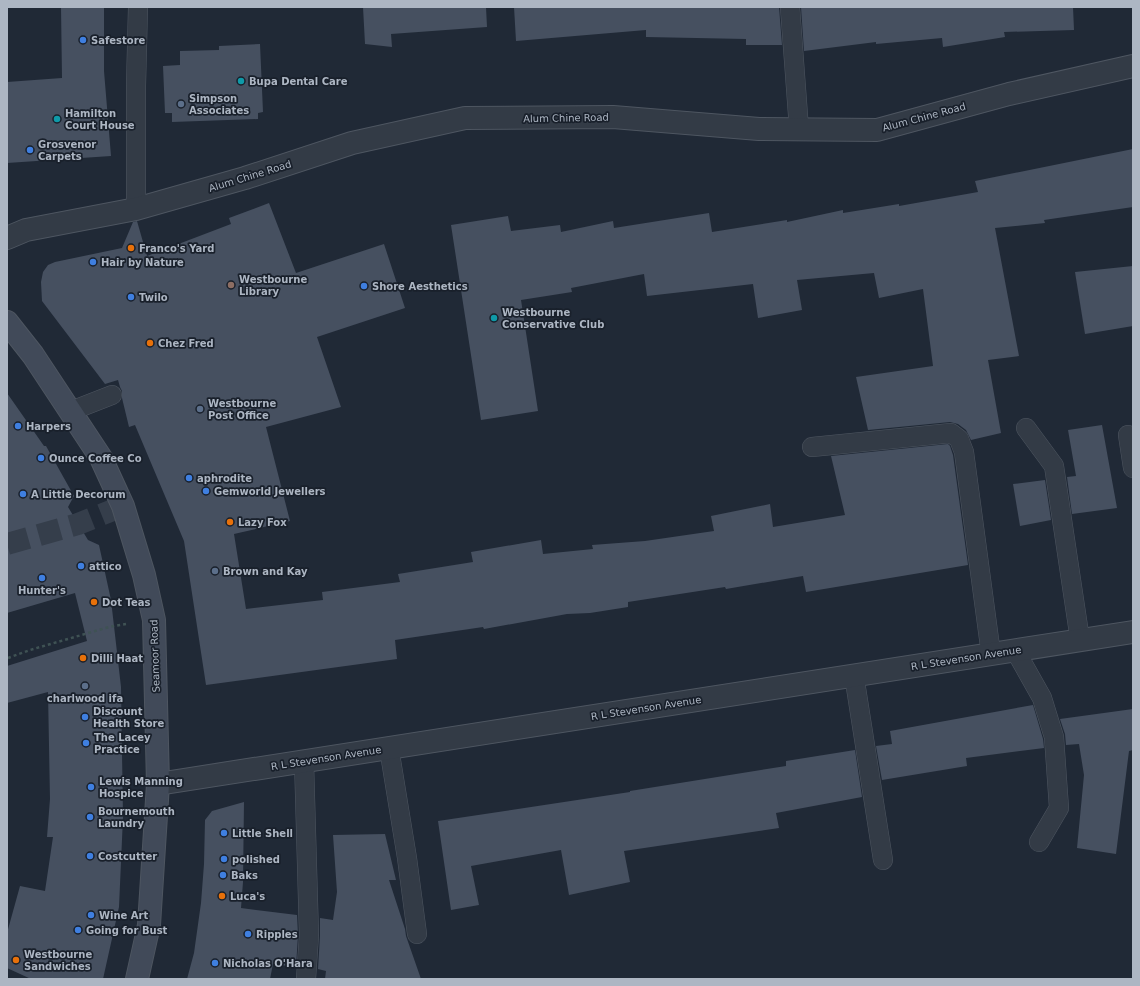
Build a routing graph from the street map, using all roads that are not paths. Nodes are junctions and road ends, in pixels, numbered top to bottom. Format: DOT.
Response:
graph roads {
  1 [pos="138,7"];
  2 [pos="790,7"];
  3 [pos="1133,66"];
  4 [pos="799,129"];
  5 [pos="136,209"];
  6 [pos="7,238"];
  7 [pos="7,322"];
  8 [pos="112,395"];
  9 [pos="71,411"];
  10 [pos="1026,428"];
  11 [pos="1128,434"];
  12 [pos="812,447"];
  13 [pos="1133,468"];
  14 [pos="1133,632"];
  15 [pos="1080,640"];
  16 [pos="1015,650"];
  17 [pos="991,654"];
  18 [pos="854,675"];
  19 [pos="388,748"];
  20 [pos="304,761"];
  21 [pos="158,784"];
  22 [pos="1039,842"];
  23 [pos="883,860"];
  24 [pos="417,934"];
  25 [pos="137,979"];
  26 [pos="306,979"];
  1 -- 5 [label="lane"];
  2 -- 4 [label="lane"];
  3 -- 4 [label="street, Alum Chine Road"];
  4 -- 5 [label="street, Alum Chine Road"];
  5 -- 6 [label="street, Alum Chine Road"];
  7 -- 9 [label="street, Seamoor Road"];
  8 -- 9 [label="lane"];
  9 -- 21 [label="street, Seamoor Road"];
  10 -- 15 [label="lane"];
  11 -- 13 [label="lane"];
  12 -- 17 [label="lane"];
  14 -- 15 [label="street, R L Stevenson Avenue"];
  15 -- 16 [label="street, R L Stevenson Avenue"];
  16 -- 17 [label="street, R L Stevenson Avenue"];
  16 -- 22 [label="lane"];
  17 -- 18 [label="street, R L Stevenson Avenue"];
  18 -- 19 [label="street, R L Stevenson Avenue"];
  18 -- 23 [label="lane"];
  19 -- 20 [label="street, R L Stevenson Avenue"];
  19 -- 24 [label="lane"];
  20 -- 21 [label="street, R L Stevenson Avenue"];
  20 -- 26 [label="lane"];
  21 -- 25 [label="street, Seamoor Road"];
}
